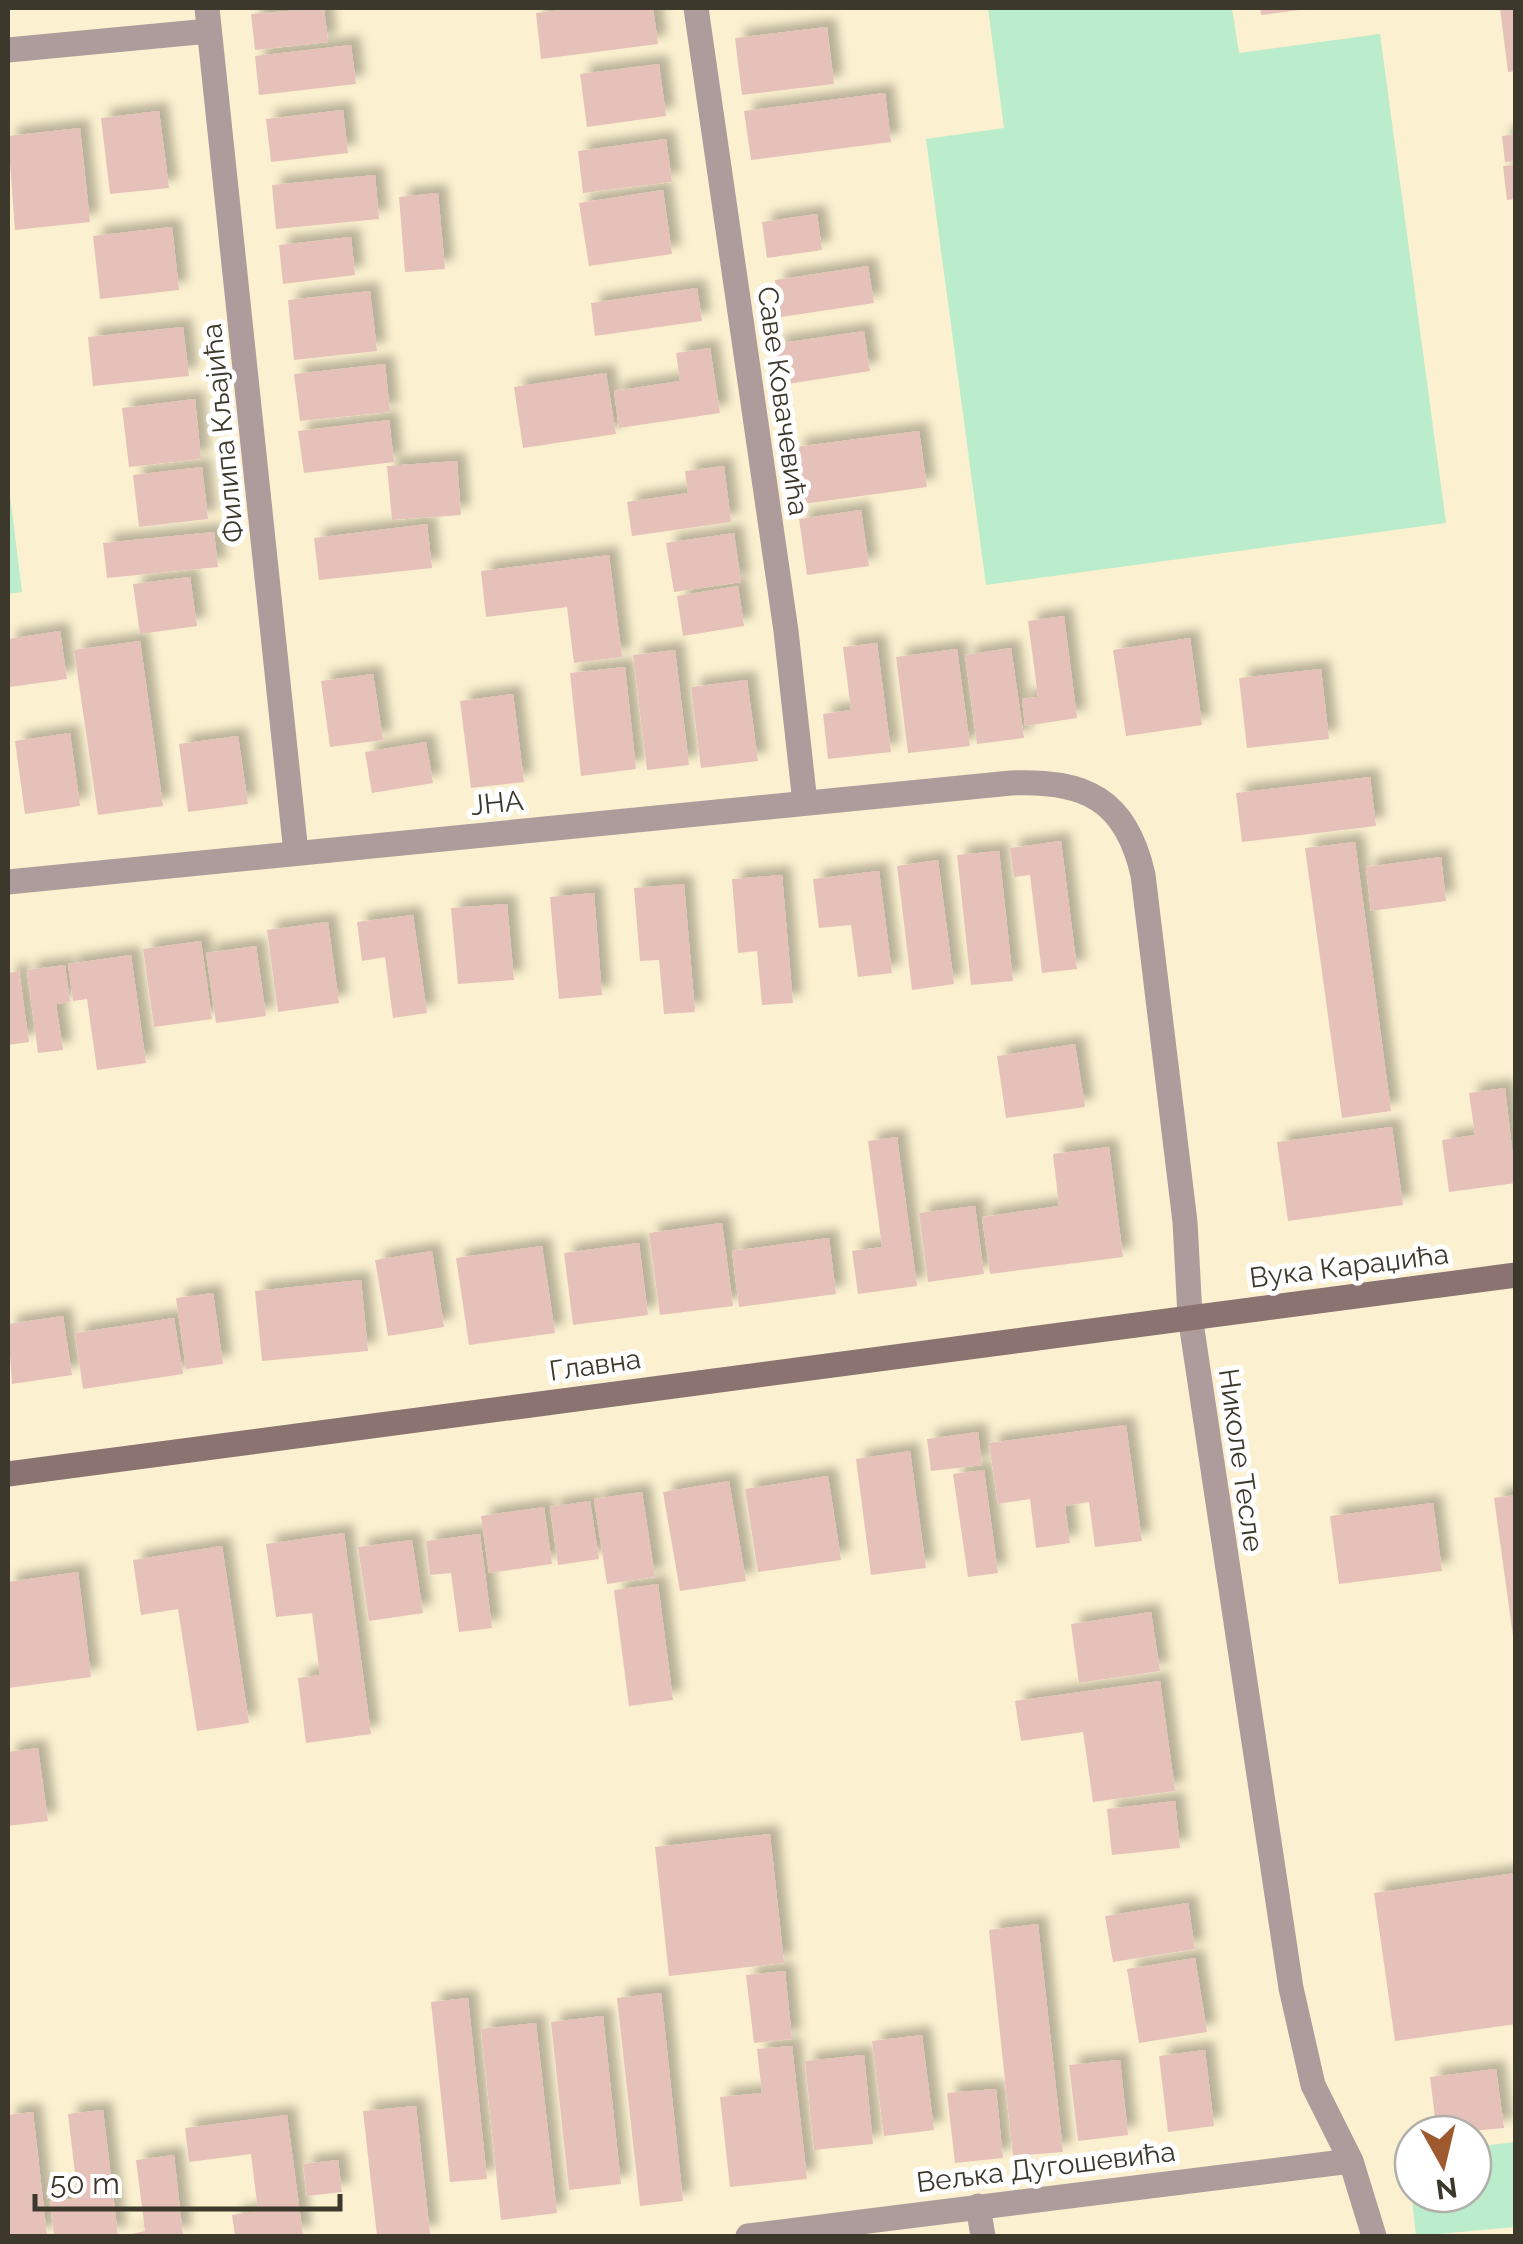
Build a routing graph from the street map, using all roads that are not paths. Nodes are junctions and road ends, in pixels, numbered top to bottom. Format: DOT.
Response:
graph roads {
  1 [pos="696,8"];
  2 [pos="208,19"];
  3 [pos="8,50"];
  4 [pos="993,786"];
  5 [pos="805,804"];
  6 [pos="296,853"];
  7 [pos="8,882"];
  8 [pos="1516,1275"];
  9 [pos="1190,1316"];
  10 [pos="8,1474"];
  11 [pos="1352,2161"];
  12 [pos="978,2206"];
  13 [pos="748,2236"];
  14 [pos="983,2236"];
  15 [pos="1374,2236"];
  1 -- 5 [label="street, Саве Ковачевића"];
  2 -- 3 [label="street"];
  2 -- 6 [label="street, Филипа Кљајића"];
  4 -- 5 [label="street, ЈНА"];
  4 -- 9 [label="street, Николе Тесле"];
  5 -- 6 [label="street, ЈНА"];
  6 -- 7 [label="street, ЈНА"];
  8 -- 9 [label="main road, Вука Караџића"];
  9 -- 10 [label="main road, Главна"];
  9 -- 11 [label="street, Николе Тесле"];
  11 -- 12 [label="street, Вељка Дугошевића"];
  11 -- 15 [label="street, Николе Тесле"];
  12 -- 13 [label="street, Вељка Дугошевића"];
  12 -- 14 [label="street"];
}
